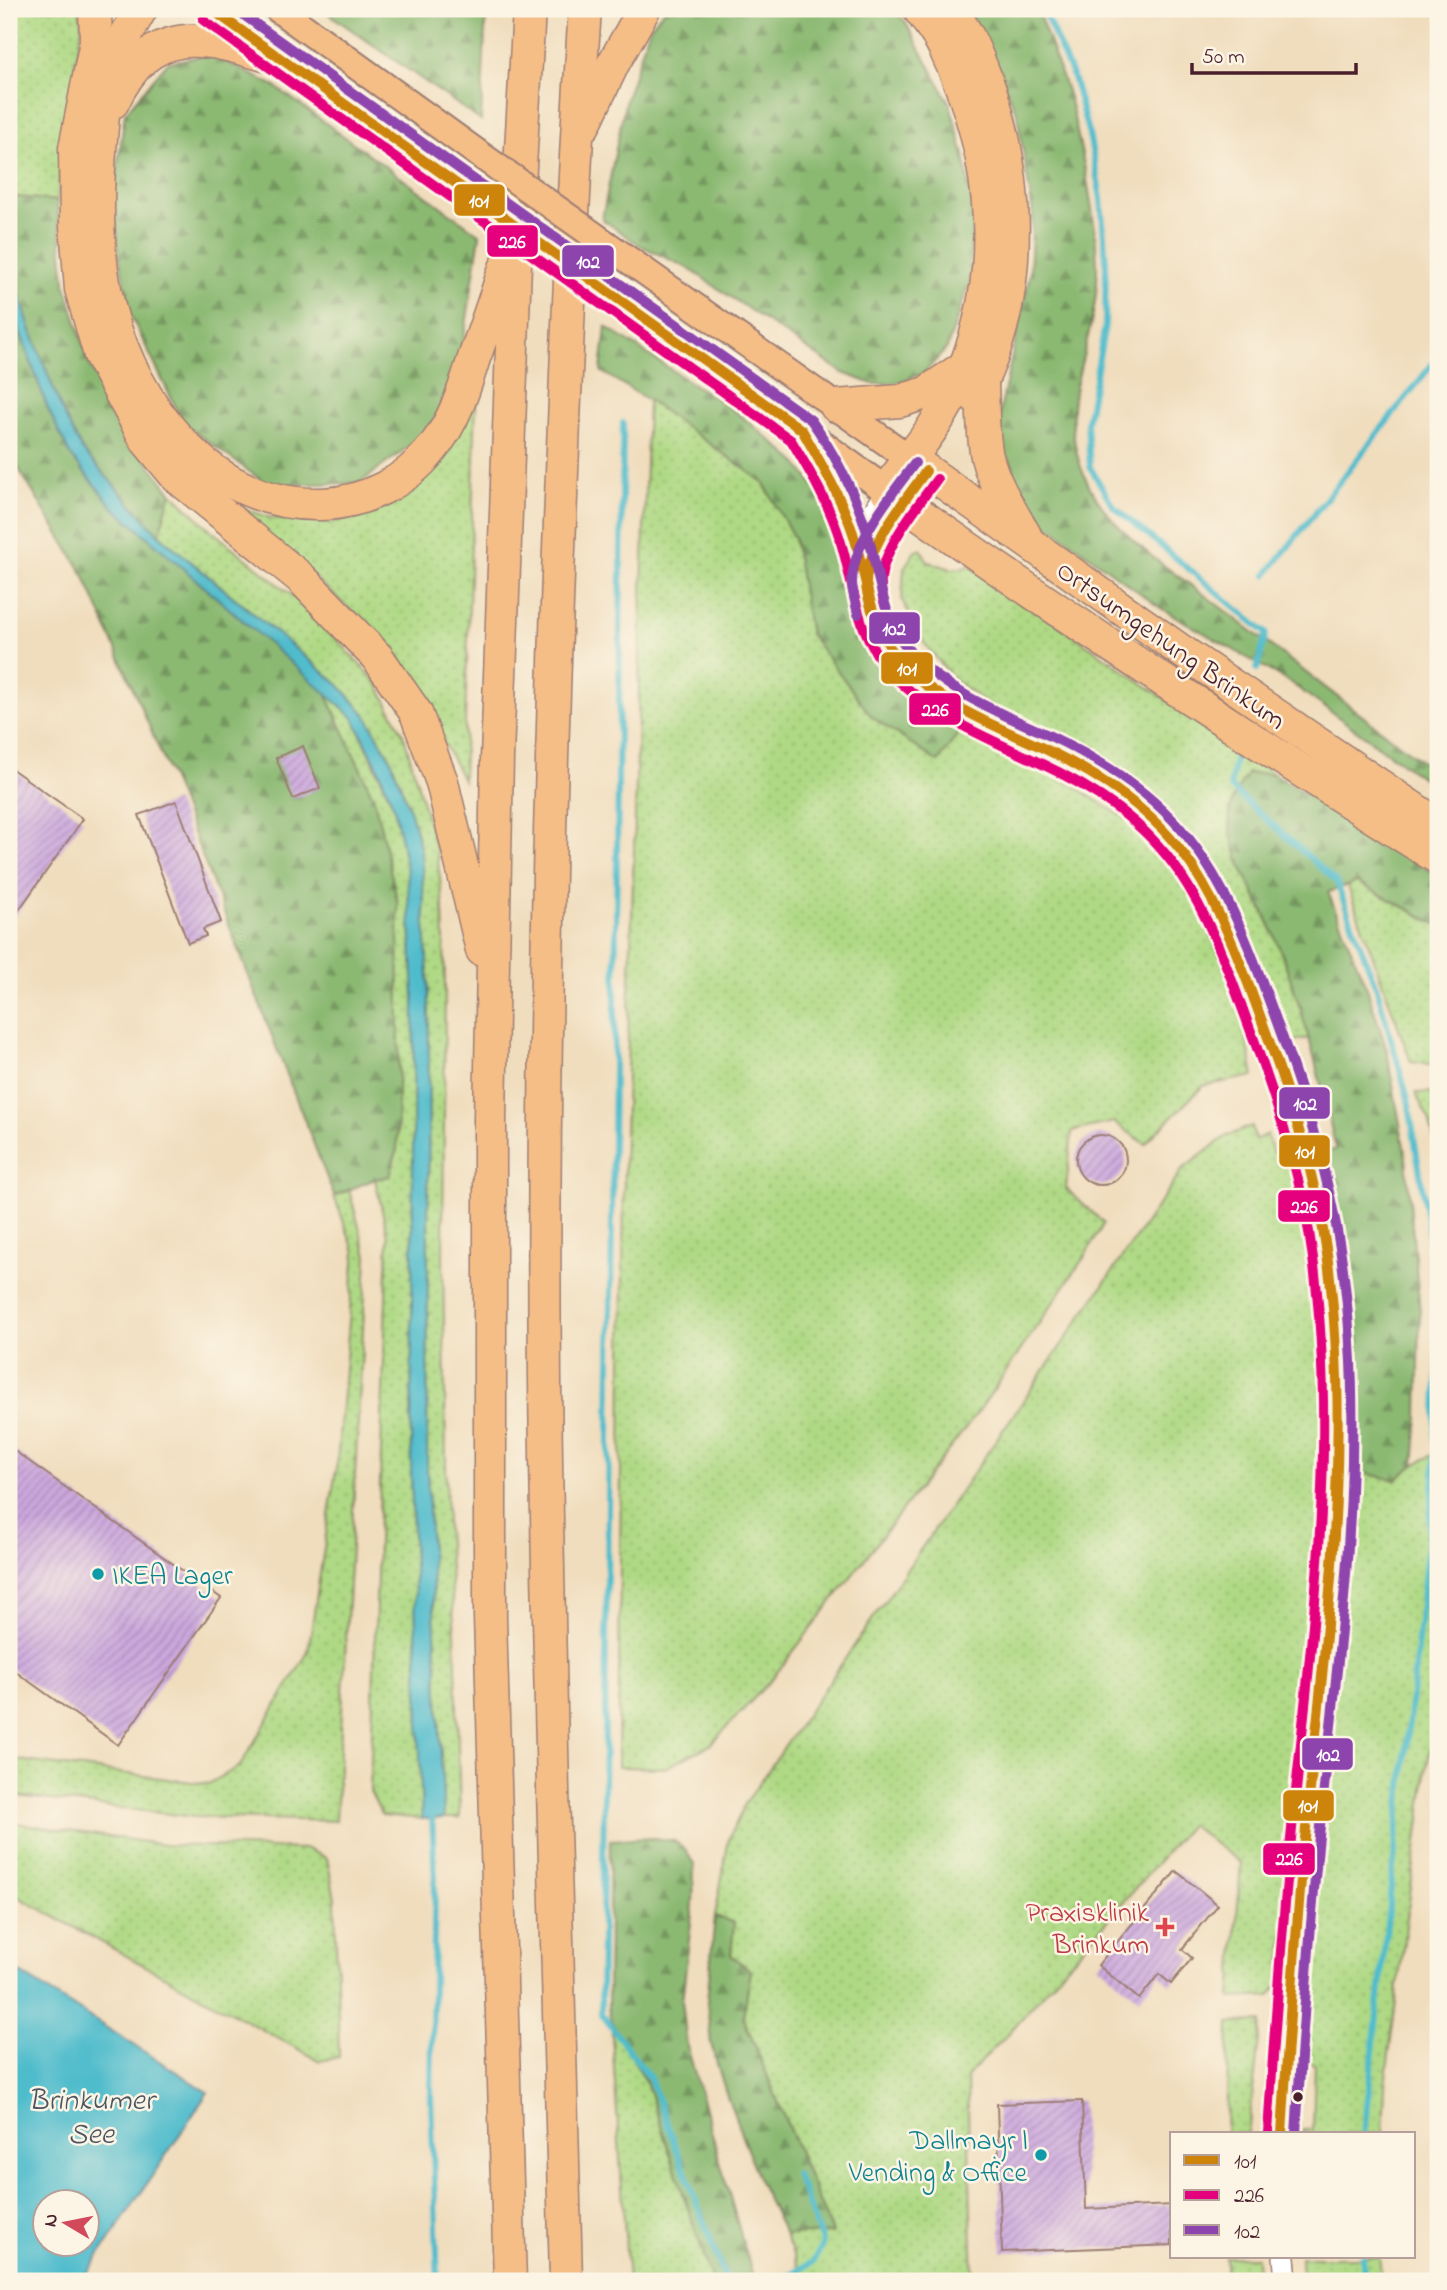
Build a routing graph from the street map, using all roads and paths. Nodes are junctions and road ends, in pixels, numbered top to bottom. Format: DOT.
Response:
graph roads {
  1 [pos="95,9"];
  2 [pos="116,9"];
  3 [pos="141,9"];
  4 [pos="211,9"];
  5 [pos="278,9"];
  6 [pos="529,9"];
  7 [pos="585,9"];
  8 [pos="644,9"];
  9 [pos="919,9"];
  10 [pos="950,9"];
  11 [pos="96,41"];
  12 [pos="285,61"];
  13 [pos="101,140"];
  14 [pos="576,142"];
  15 [pos="516,237"];
  16 [pos="974,374"];
  17 [pos="836,406"];
  18 [pos="802,430"];
  19 [pos="918,464"];
  20 [pos="895,496"];
  21 [pos="1031,546"];
  22 [pos="859,556"];
  23 [pos="866,581"];
  24 [pos="1438,825"];
  25 [pos="1438,858"];
  26 [pos="493,996"];
  27 [pos="1282,2132"];
  28 [pos="1284,2258"];
  29 [pos="510,2281"];
  30 [pos="566,2281"];
  31 [pos="1286,2281"];
  1 -- 11 [label="highway"];
  2 -- 11 [label="highway"];
  3 -- 13 [label="highway"];
  4 -- 12 [label="main road"];
  5 -- 17 [label="main road, bridge"];
  6 -- 15 [label="highway"];
  7 -- 14 [label="highway"];
  8 -- 14 [label="highway"];
  9 -- 16 [label="highway"];
  10 -- 16 [label="highway"];
  11 -- 26 [label="highway"];
  12 -- 13 [label="highway"];
  12 -- 18 [label="main road, bridge"];
  13 -- 15 [label="highway"];
  14 -- 30 [label="highway"];
  15 -- 26 [label="highway"];
  16 -- 17 [label="highway"];
  16 -- 19 [label="highway"];
  16 -- 21 [label="highway"];
  17 -- 19 [label="main road"];
  18 -- 20 [label="main road"];
  18 -- 22 [label="street"];
  19 -- 20 [label="highway"];
  19 -- 21 [label="highway, Ortsumgehung Brinkum"];
  20 -- 22 [label="street"];
  20 -- 23 [label="street"];
  20 -- 25 [label="highway, Ortsumgehung Brinkum"];
  21 -- 24 [label="highway, Ortsumgehung Brinkum"];
  22 -- 23 [label="street"];
  23 -- 27 [label="street"];
  26 -- 29 [label="highway"];
  28 -- 31 [label="street"];
}
